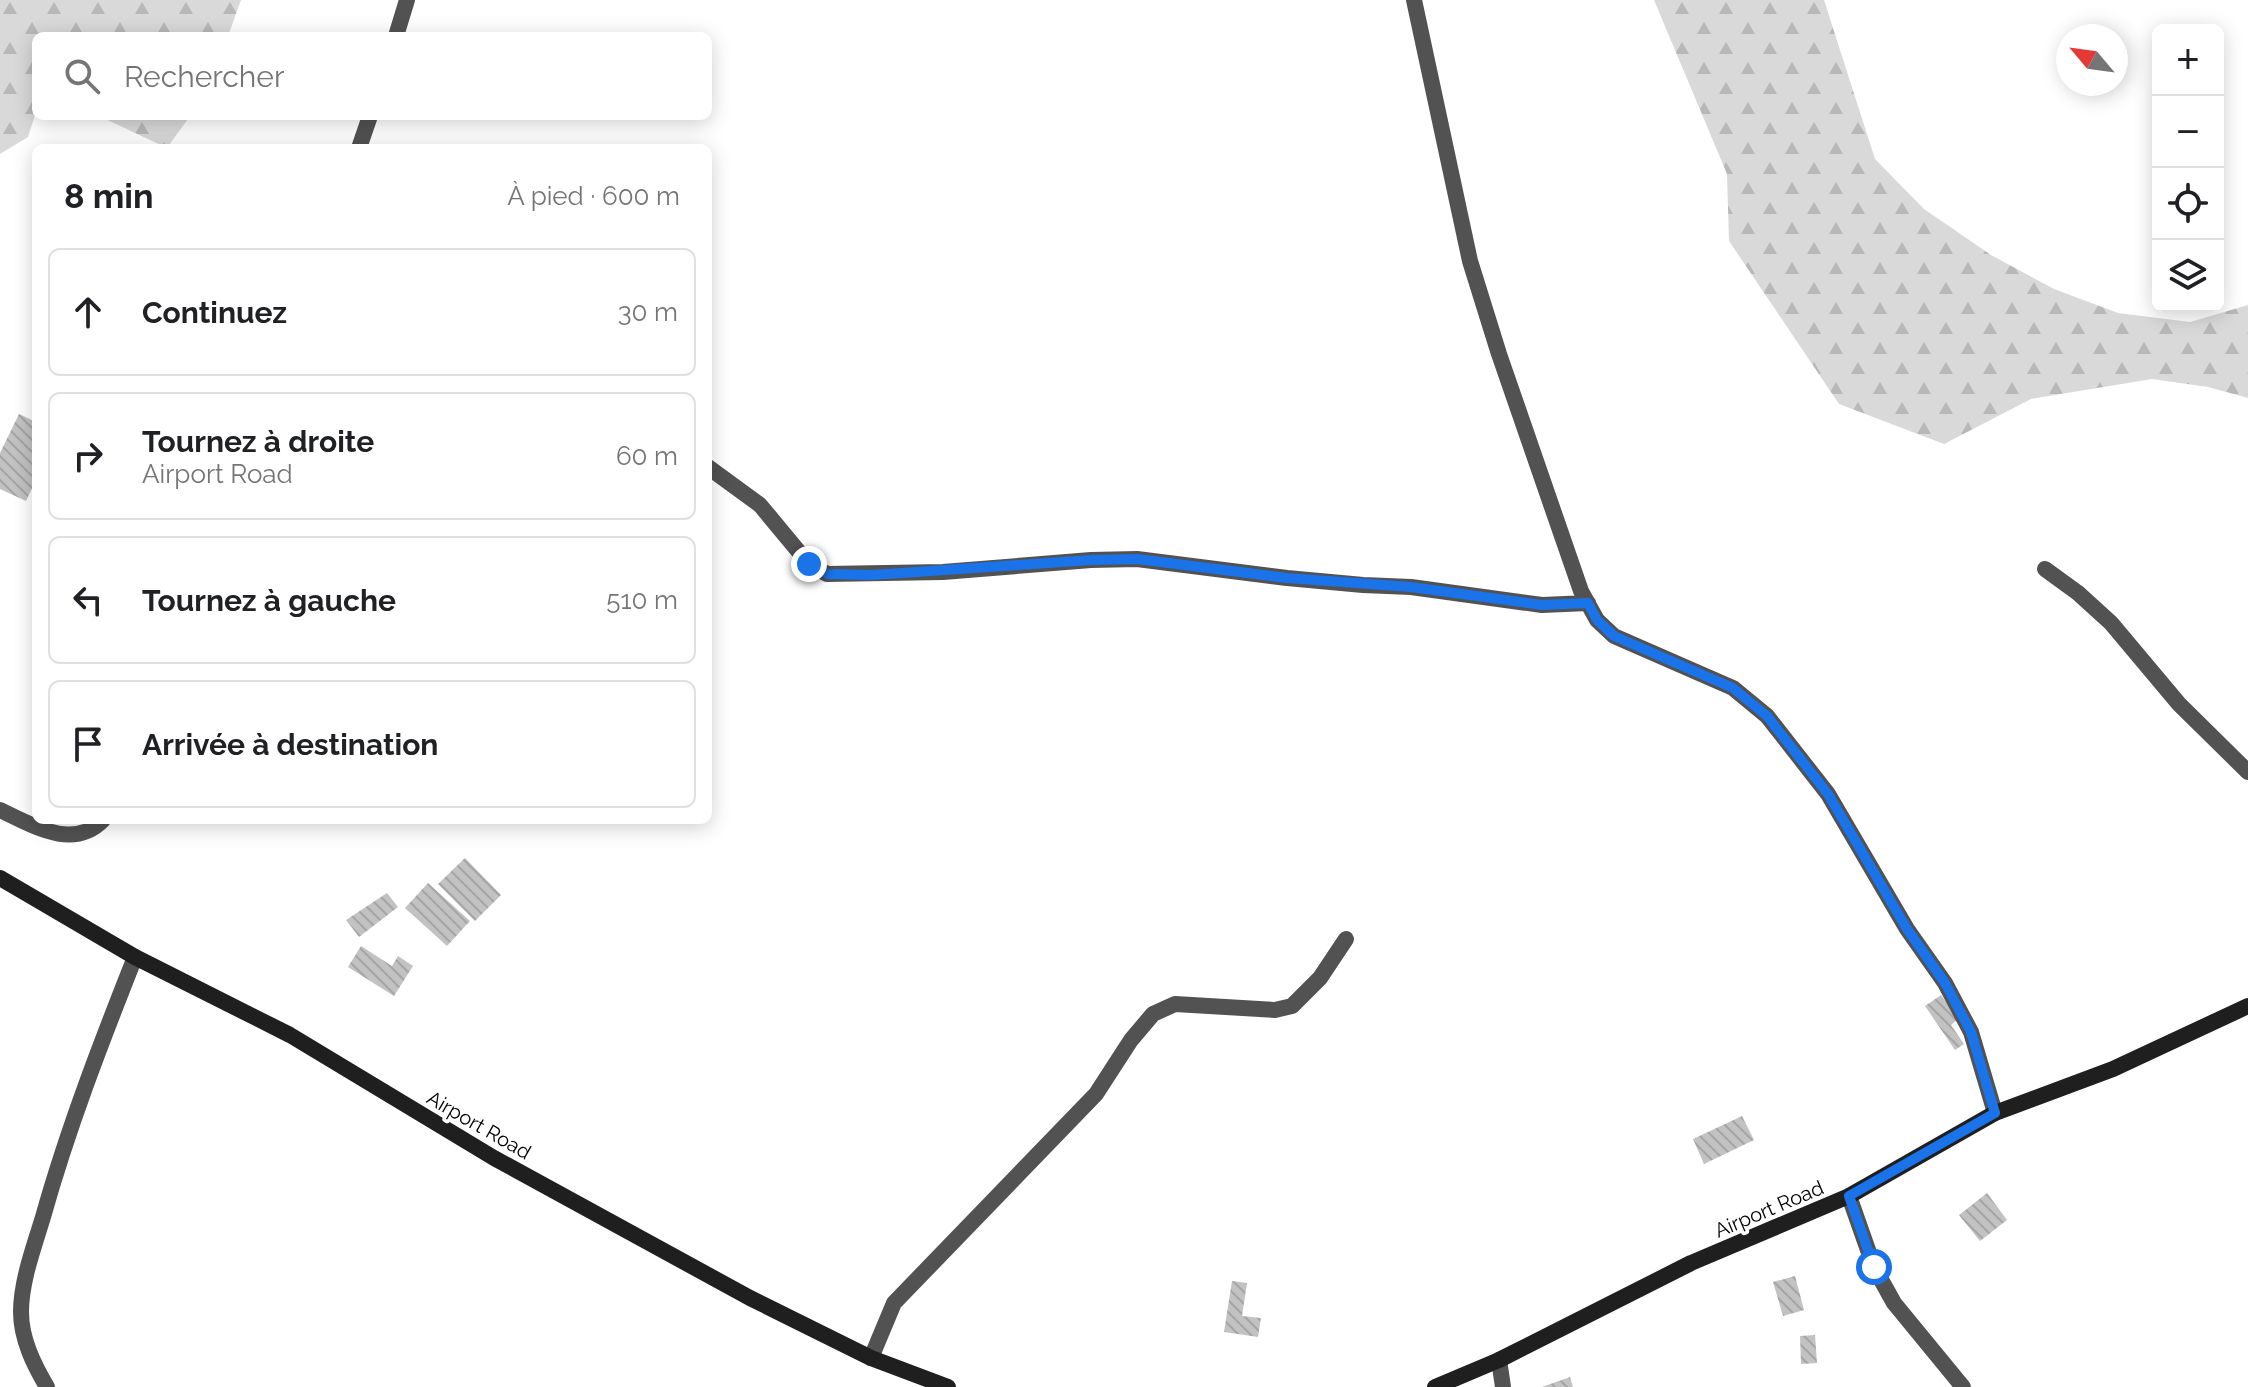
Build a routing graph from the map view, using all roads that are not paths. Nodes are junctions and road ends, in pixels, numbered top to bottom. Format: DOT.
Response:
graph roads {
  1 [pos="407,0"];
  2 [pos="1414,0"];
  3 [pos="397,32"];
  4 [pos="369,120"];
  5 [pos="360,144"];
  6 [pos="712,470"];
  7 [pos="2045,569"];
  8 [pos="1588,603"];
  9 [pos="2248,772"];
  10 [pos="0,810"];
  11 [pos="99,824"];
  12 [pos="0,878"];
  13 [pos="1346,939"];
  14 [pos="135,957"];
  15 [pos="2248,1006"];
  16 [pos="1995,1113"];
  17 [pos="1849,1196"];
  18 [pos="871,1358"];
  19 [pos="1499,1360"];
  20 [pos="47,1387"];
  21 [pos="948,1387"];
  22 [pos="1435,1387"];
  23 [pos="1503,1387"];
  24 [pos="1963,1387"];
  1 -- 3 [label="street"];
  2 -- 8 [label="street"];
  4 -- 5 [label="street"];
  6 -- 8 [label="street"];
  7 -- 9 [label="street"];
  8 -- 16 [label="street"];
  10 -- 11 [label="street"];
  12 -- 14 [label="main road, Airport Road"];
  13 -- 18 [label="street"];
  14 -- 18 [label="main road, Airport Road"];
  14 -- 20 [label="street"];
  15 -- 16 [label="main road, Airport Road"];
  16 -- 17 [label="main road, Airport Road"];
  17 -- 19 [label="main road, Airport Road"];
  17 -- 24 [label="street"];
  18 -- 21 [label="main road, Airport Road"];
  19 -- 22 [label="main road, Airport Road"];
  19 -- 23 [label="street"];
}
